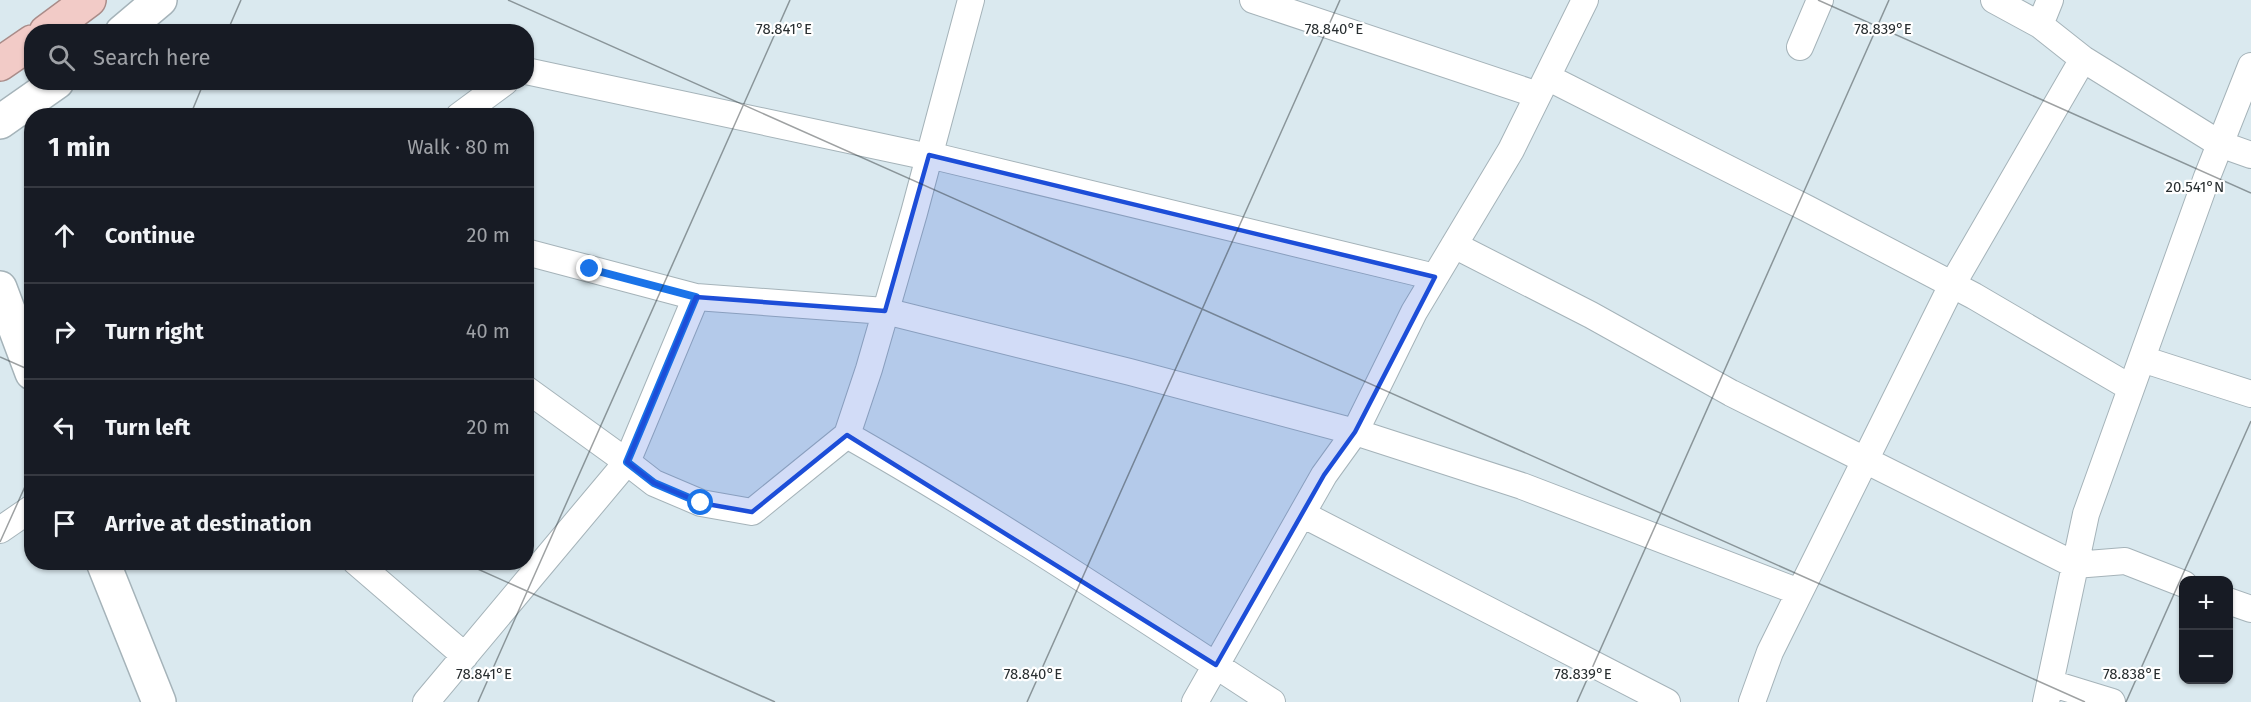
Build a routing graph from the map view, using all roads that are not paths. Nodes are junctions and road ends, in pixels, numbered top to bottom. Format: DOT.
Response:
graph roads {
  1 [pos="89,0"];
  2 [pos="160,0"];
  3 [pos="971,0"];
  4 [pos="1253,0"];
  5 [pos="1585,0"];
  6 [pos="1820,0"];
  7 [pos="1994,0"];
  8 [pos="2050,0"];
  9 [pos="57,24"];
  10 [pos="132,24"];
  11 [pos="2040,24"];
  12 [pos="1800,47"];
  13 [pos="24,48"];
  14 [pos="2083,58"];
  15 [pos="0,64"];
  16 [pos="2251,66"];
  17 [pos="534,73"];
  18 [pos="1543,86"];
  19 [pos="46,90"];
  20 [pos="494,90"];
  21 [pos="470,108"];
  22 [pos="0,122"];
  23 [pos="2220,144"];
  24 [pos="2251,155"];
  25 [pos="929,156"];
  26 [pos="1454,245"];
  27 [pos="534,254"];
  28 [pos="1435,277"];
  29 [pos="1952,285"];
  30 [pos="0,288"];
  31 [pos="696,297"];
  32 [pos="885,311"];
  33 [pos="24,352"];
  34 [pos="2142,359"];
  35 [pos="2131,388"];
  36 [pos="2251,394"];
  37 [pos="534,395"];
  38 [pos="1355,432"];
  39 [pos="847,435"];
  40 [pos="1865,459"];
  41 [pos="627,462"];
  42 [pos="24,514"];
  43 [pos="1302,514"];
  44 [pos="0,530"];
  45 [pos="2075,564"];
  46 [pos="106,570"];
  47 [pos="365,570"];
  48 [pos="2179,582"];
  49 [pos="1799,592"];
  50 [pos="2233,602"];
  51 [pos="2251,609"];
  52 [pos="465,656"];
  53 [pos="1216,666"];
  54 [pos="2048,692"];
  55 [pos="159,702"];
  56 [pos="426,702"];
  57 [pos="1195,702"];
  58 [pos="1272,702"];
  59 [pos="1667,702"];
  60 [pos="1752,702"];
  61 [pos="2112,702"];
  1 -- 9 [label="highway"];
  2 -- 10 [label="street"];
  3 -- 25 [label="street"];
  4 -- 18 [label="street"];
  5 -- 18 [label="street"];
  6 -- 12 [label="street"];
  7 -- 11 [label="street"];
  8 -- 11 [label="street"];
  11 -- 14 [label="street"];
  13 -- 15 [label="highway"];
  14 -- 23 [label="street"];
  14 -- 29 [label="street"];
  16 -- 23 [label="street"];
  17 -- 25 [label="street"];
  18 -- 26 [label="street"];
  18 -- 29 [label="street"];
  19 -- 22 [label="street"];
  20 -- 21 [label="street"];
  23 -- 24 [label="street"];
  23 -- 34 [label="street"];
  25 -- 28 [label="street"];
  25 -- 32 [label="street"];
  26 -- 28 [label="street"];
  26 -- 40 [label="street"];
  27 -- 31 [label="street"];
  28 -- 38 [label="street"];
  29 -- 35 [label="street"];
  29 -- 40 [label="street"];
  30 -- 33 [label="street"];
  31 -- 32 [label="street"];
  31 -- 41 [label="street"];
  32 -- 38 [label="street"];
  32 -- 39 [label="street"];
  34 -- 35 [label="street"];
  34 -- 36 [label="street"];
  35 -- 45 [label="street"];
  37 -- 41 [label="street"];
  38 -- 43 [label="street"];
  38 -- 49 [label="street"];
  39 -- 41 [label="street"];
  39 -- 53 [label="street"];
  40 -- 45 [label="street"];
  40 -- 49 [label="street"];
  41 -- 52 [label="street"];
  42 -- 44 [label="street"];
  43 -- 53 [label="street"];
  43 -- 59 [label="street"];
  45 -- 48 [label="street"];
  45 -- 54 [label="street"];
  46 -- 55 [label="street"];
  47 -- 52 [label="street"];
  49 -- 60 [label="street"];
  50 -- 51 [label="street"];
  52 -- 56 [label="street"];
  53 -- 57 [label="street"];
  53 -- 58 [label="street"];
  54 -- 61 [label="street"];
}
